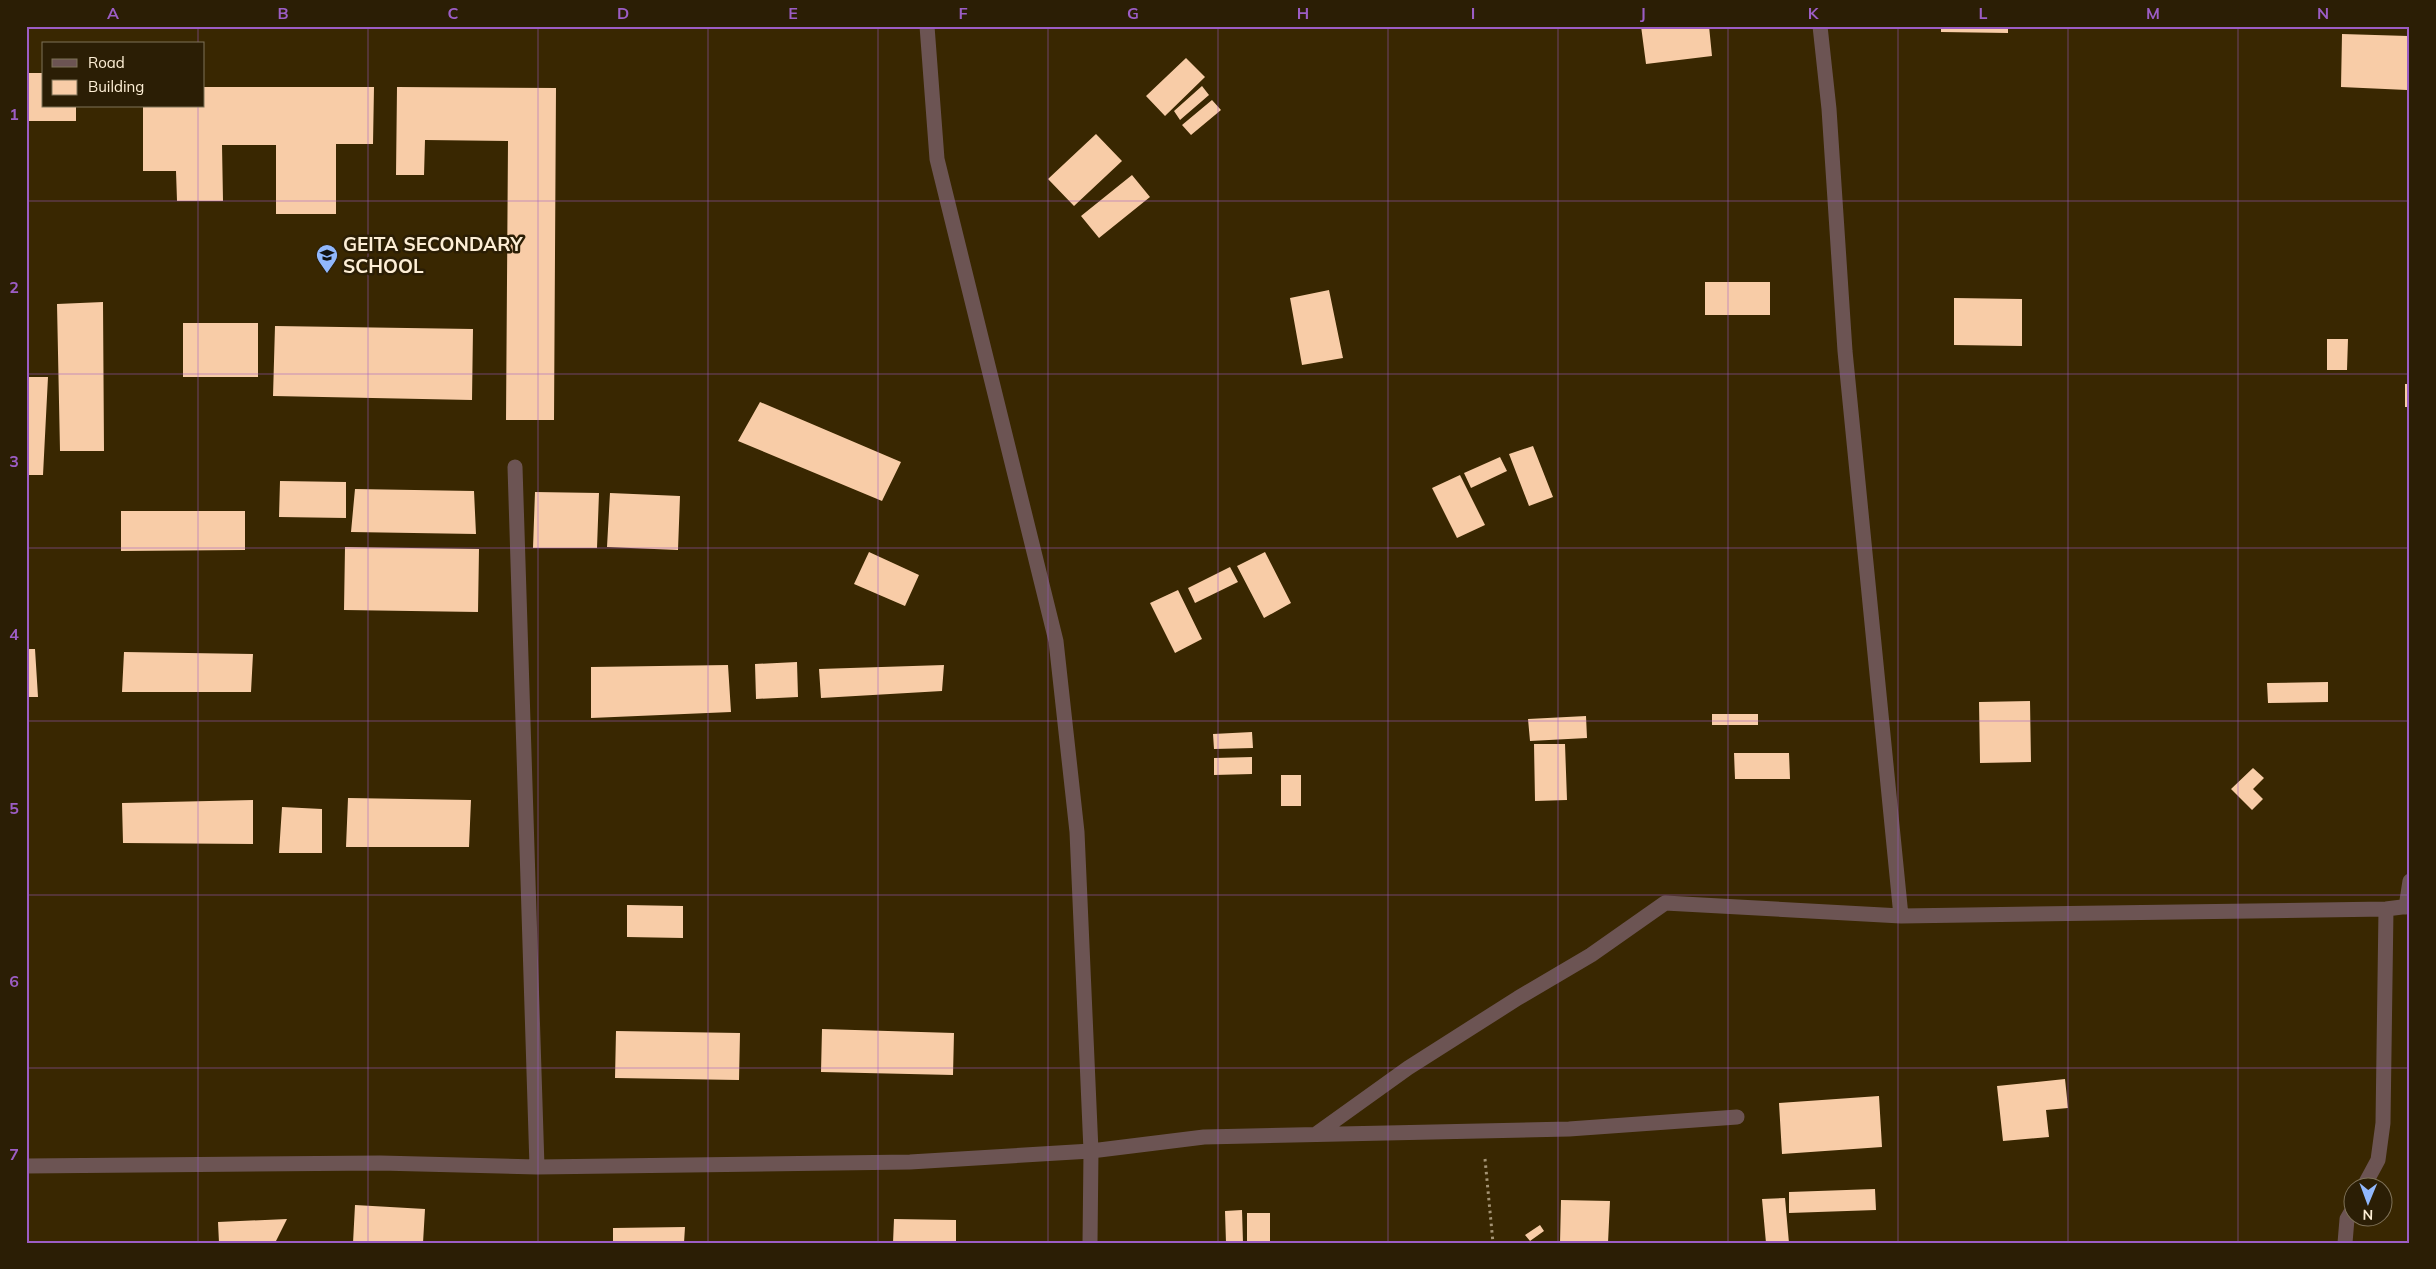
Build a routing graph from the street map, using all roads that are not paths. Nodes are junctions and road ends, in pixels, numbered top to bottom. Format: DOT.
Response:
graph roads {
  1 [pos="927,26"];
  2 [pos="1820,26"];
  3 [pos="515,467"];
  4 [pos="2410,880"];
  5 [pos="2408,906"];
  6 [pos="2386,909"];
  7 [pos="1901,916"];
  8 [pos="1737,1118"];
  9 [pos="1316,1134"];
  10 [pos="1091,1151"];
  11 [pos="26,1166"];
  12 [pos="537,1167"];
  13 [pos="2369,1176"];
  14 [pos="2346,1226"];
  15 [pos="1090,1243"];
  16 [pos="2345,1243"];
  1 -- 10 [label="street"];
  2 -- 7 [label="street"];
  3 -- 12 [label="street"];
  4 -- 5 [label="street"];
  5 -- 6 [label="street"];
  6 -- 7 [label="street"];
  6 -- 13 [label="street"];
  7 -- 9 [label="street"];
  8 -- 9 [label="street"];
  9 -- 10 [label="street"];
  10 -- 12 [label="street"];
  10 -- 15 [label="street"];
  11 -- 12 [label="street"];
  14 -- 16 [label="street"];
}
